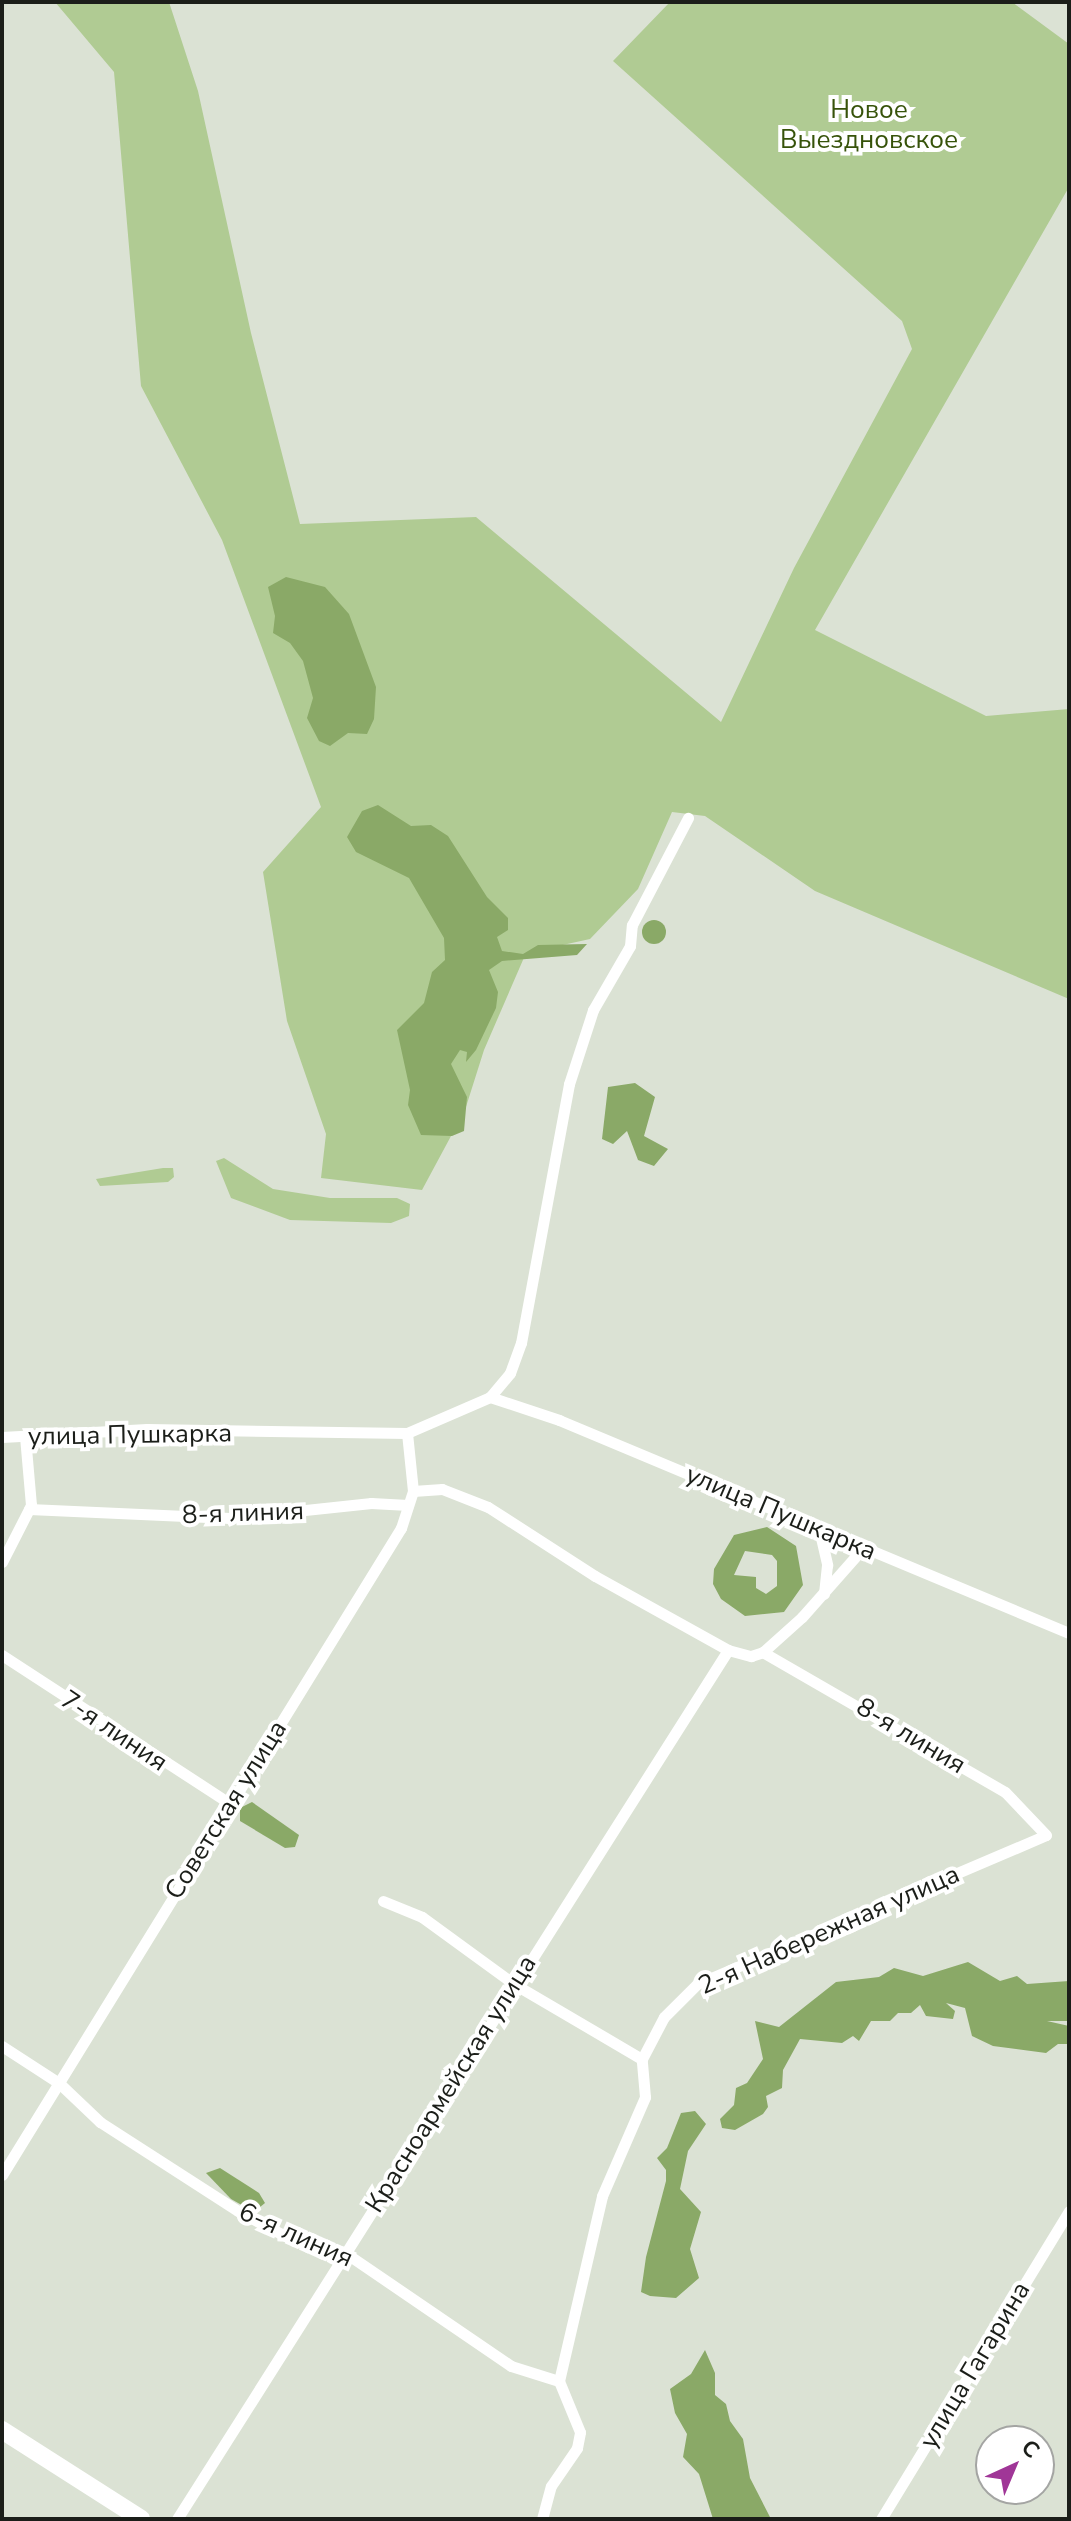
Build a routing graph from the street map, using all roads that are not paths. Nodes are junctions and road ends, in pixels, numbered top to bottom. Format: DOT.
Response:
graph roads {
  1 [pos="688,818"];
  2 [pos="490,1397"];
  3 [pos="407,1433"];
  4 [pos="25,1436"];
  5 [pos="2,1437"];
  6 [pos="413,1491"];
  7 [pos="408,1505"];
  8 [pos="29,1509"];
  9 [pos="819,1529"];
  10 [pos="864,1547"];
  11 [pos="2,1562"];
  12 [pos="824,1595"];
  13 [pos="1069,1633"];
  14 [pos="728,1650"];
  15 [pos="763,1652"];
  16 [pos="2,1655"];
  17 [pos="229,1803"];
  18 [pos="1046,1835"];
  19 [pos="383,1901"];
  20 [pos="514,1984"];
  21 [pos="2,2046"];
  22 [pos="642,2059"];
  23 [pos="59,2083"];
  24 [pos="2,2175"];
  25 [pos="1069,2211"];
  26 [pos="344,2252"];
  27 [pos="559,2381"];
  28 [pos="2,2430"];
  29 [pos="141,2519"];
  30 [pos="177,2519"];
  31 [pos="542,2519"];
  32 [pos="881,2519"];
  1 -- 2 [label="street"];
  2 -- 3 [label="street, улица Пушкарка"];
  2 -- 9 [label="street, улица Пушкарка"];
  3 -- 4 [label="street, улица Пушкарка"];
  3 -- 6 [label="street, Советская улица"];
  4 -- 5 [label="street, улица Пушкарка"];
  4 -- 8 [label="street"];
  6 -- 7 [label="street, Советская улица"];
  6 -- 14 [label="street"];
  7 -- 8 [label="street, 8-я линия"];
  7 -- 17 [label="street, Советская улица"];
  8 -- 11 [label="street"];
  9 -- 10 [label="street, улица Пушкарка"];
  9 -- 12 [label="street"];
  10 -- 12 [label="street"];
  10 -- 13 [label="street, улица Пушкарка"];
  12 -- 15 [label="street"];
  14 -- 15 [label="street"];
  14 -- 20 [label="street, Красноармейская улица"];
  15 -- 18 [label="street, 8-я линия"];
  16 -- 17 [label="street, 7-я линия"];
  17 -- 23 [label="street, Советская улица"];
  18 -- 22 [label="street, 2-я Набережная улица"];
  19 -- 20 [label="street"];
  20 -- 22 [label="street"];
  20 -- 26 [label="street, Красноармейская улица"];
  21 -- 23 [label="street, 6-я линия"];
  22 -- 27 [label="street"];
  23 -- 24 [label="street, Советская улица"];
  23 -- 26 [label="street, 6-я линия"];
  25 -- 32 [label="street, улица Гагарина"];
  26 -- 27 [label="street, 6-я линия"];
  26 -- 30 [label="street, Красноармейская улица"];
  27 -- 31 [label="street"];
  28 -- 29 [label="main road"];
}
